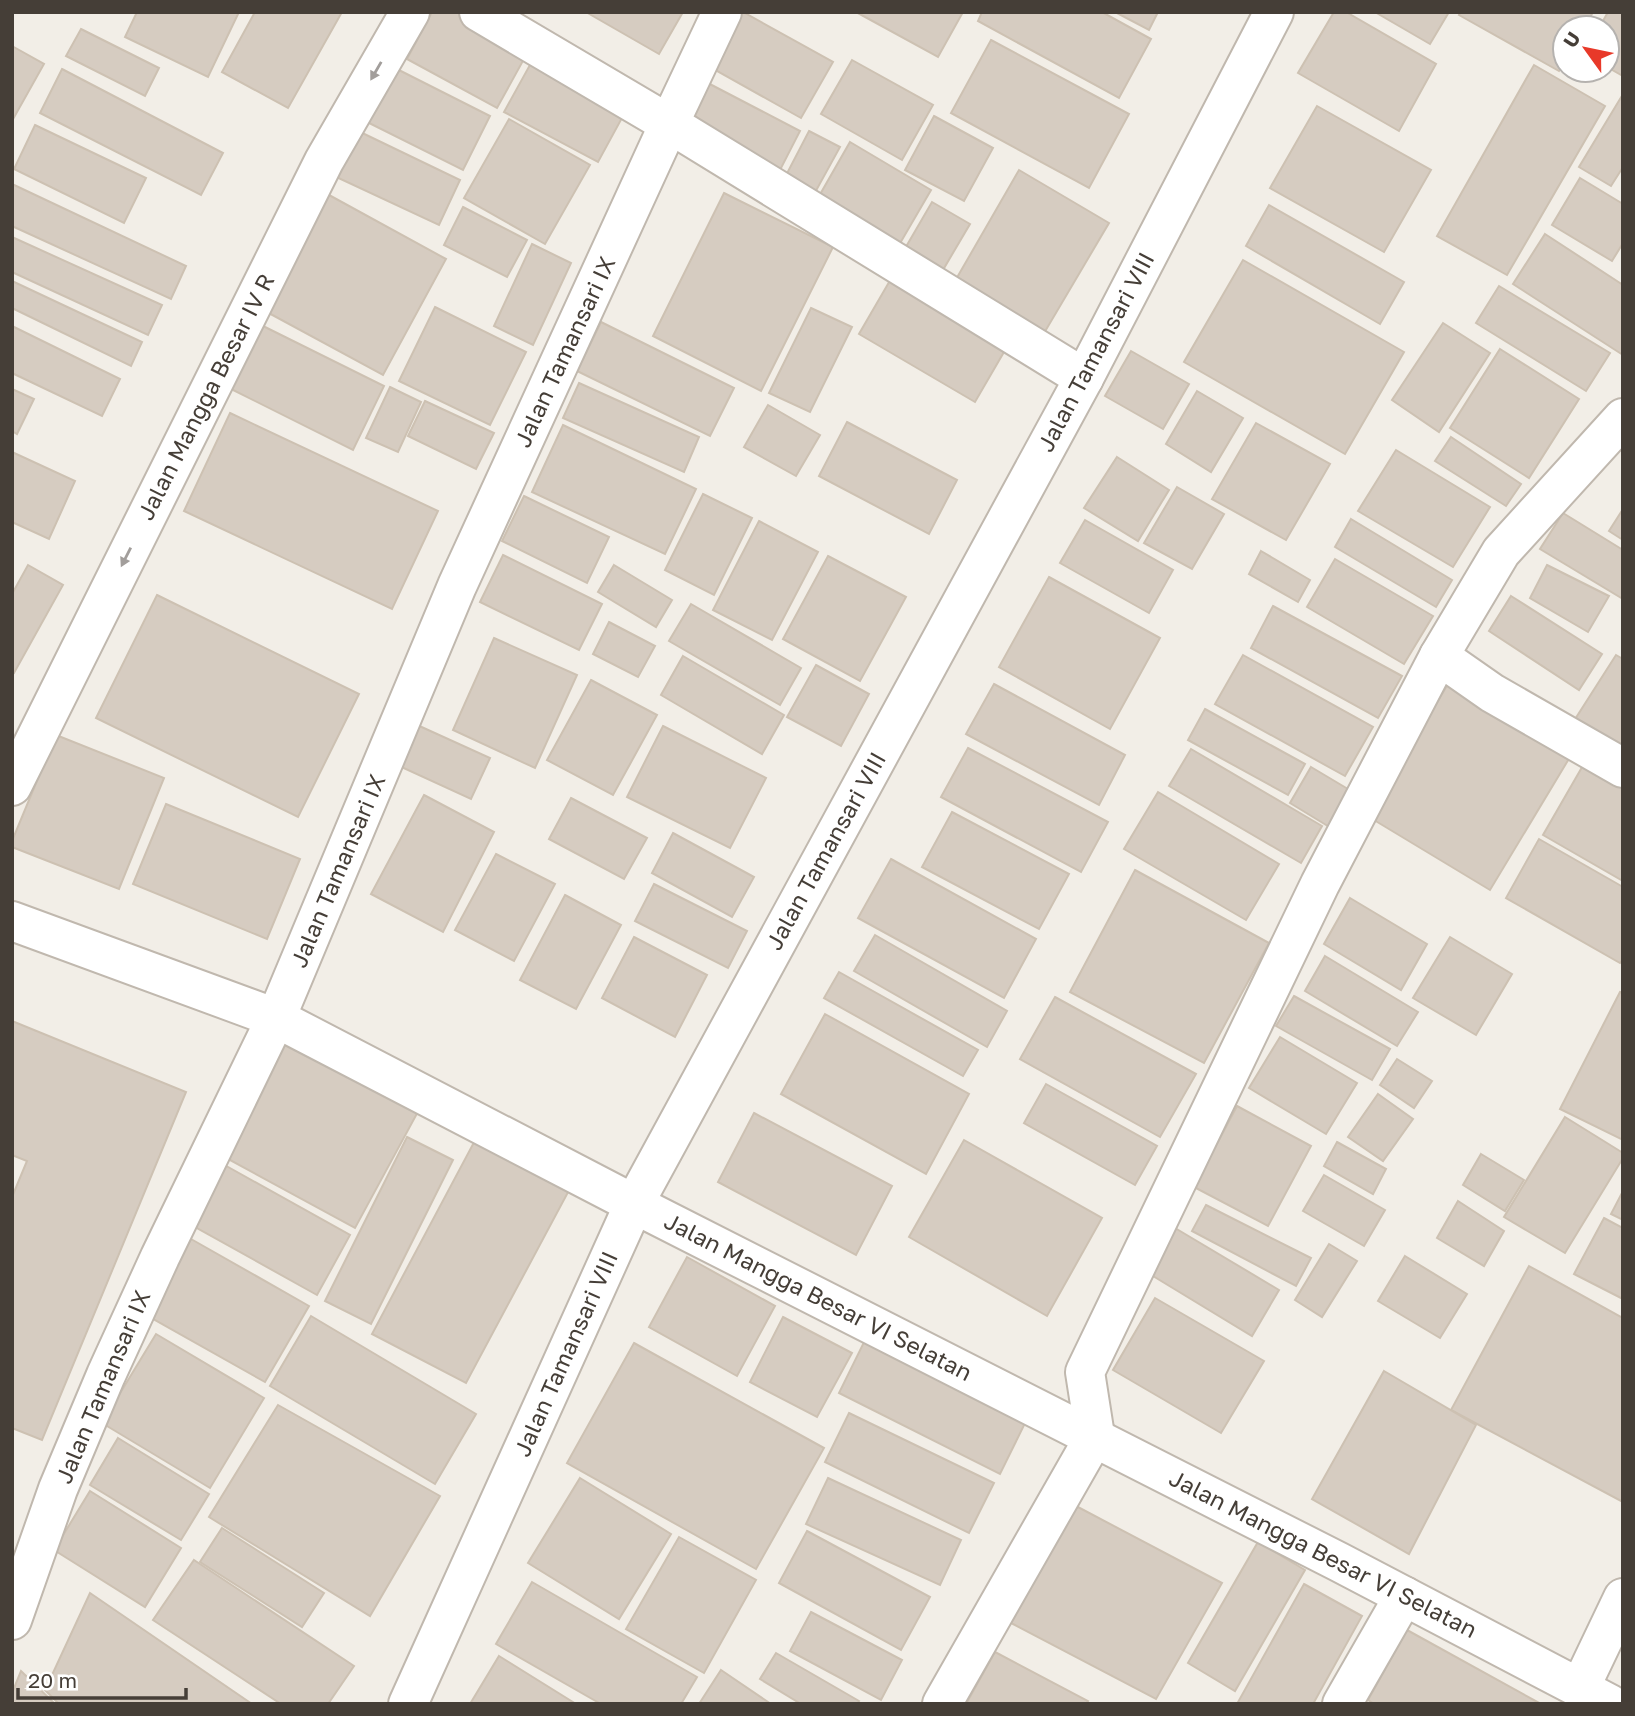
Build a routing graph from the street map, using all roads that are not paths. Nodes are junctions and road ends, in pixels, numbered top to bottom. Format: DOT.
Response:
graph roads {
  1 [pos="410,12"];
  2 [pos="479,12"];
  3 [pos="722,12"];
  4 [pos="1274,12"];
  5 [pos="669,124"];
  6 [pos="1084,378"];
  7 [pos="1623,418"];
  8 [pos="1438,656"];
  9 [pos="1623,768"];
  10 [pos="12,786"];
  11 [pos="12,921"];
  12 [pos="276,1018"];
  13 [pos="634,1204"];
  14 [pos="1095,1436"];
  15 [pos="1404,1596"];
  16 [pos="1623,1598"];
  17 [pos="12,1620"];
  18 [pos="1595,1696"];
  19 [pos="408,1704"];
  20 [pos="942,1704"];
  21 [pos="1342,1704"];
  1 -- 10 [label="street, Jalan Mangga Besar IV R, one-way"];
  2 -- 5 [label="street"];
  3 -- 5 [label="street, Jalan Tamansari IX"];
  4 -- 6 [label="street, Jalan Tamansari VIII"];
  5 -- 6 [label="street"];
  5 -- 12 [label="street, Jalan Tamansari IX"];
  6 -- 13 [label="street, Jalan Tamansari VIII"];
  7 -- 8 [label="street"];
  8 -- 9 [label="street"];
  8 -- 14 [label="street"];
  11 -- 12 [label="street, Jalan Mangga Besar VI Selatan"];
  12 -- 13 [label="street, Jalan Mangga Besar VI Selatan"];
  12 -- 17 [label="street, Jalan Tamansari IX"];
  13 -- 14 [label="street, Jalan Mangga Besar VI Selatan"];
  13 -- 19 [label="street, Jalan Tamansari VIII"];
  14 -- 15 [label="street, Jalan Mangga Besar VI Selatan"];
  14 -- 20 [label="street"];
  15 -- 18 [label="street, Jalan Mangga Besar VI Selatan"];
  15 -- 21 [label="street"];
  16 -- 18 [label="street"];
}
